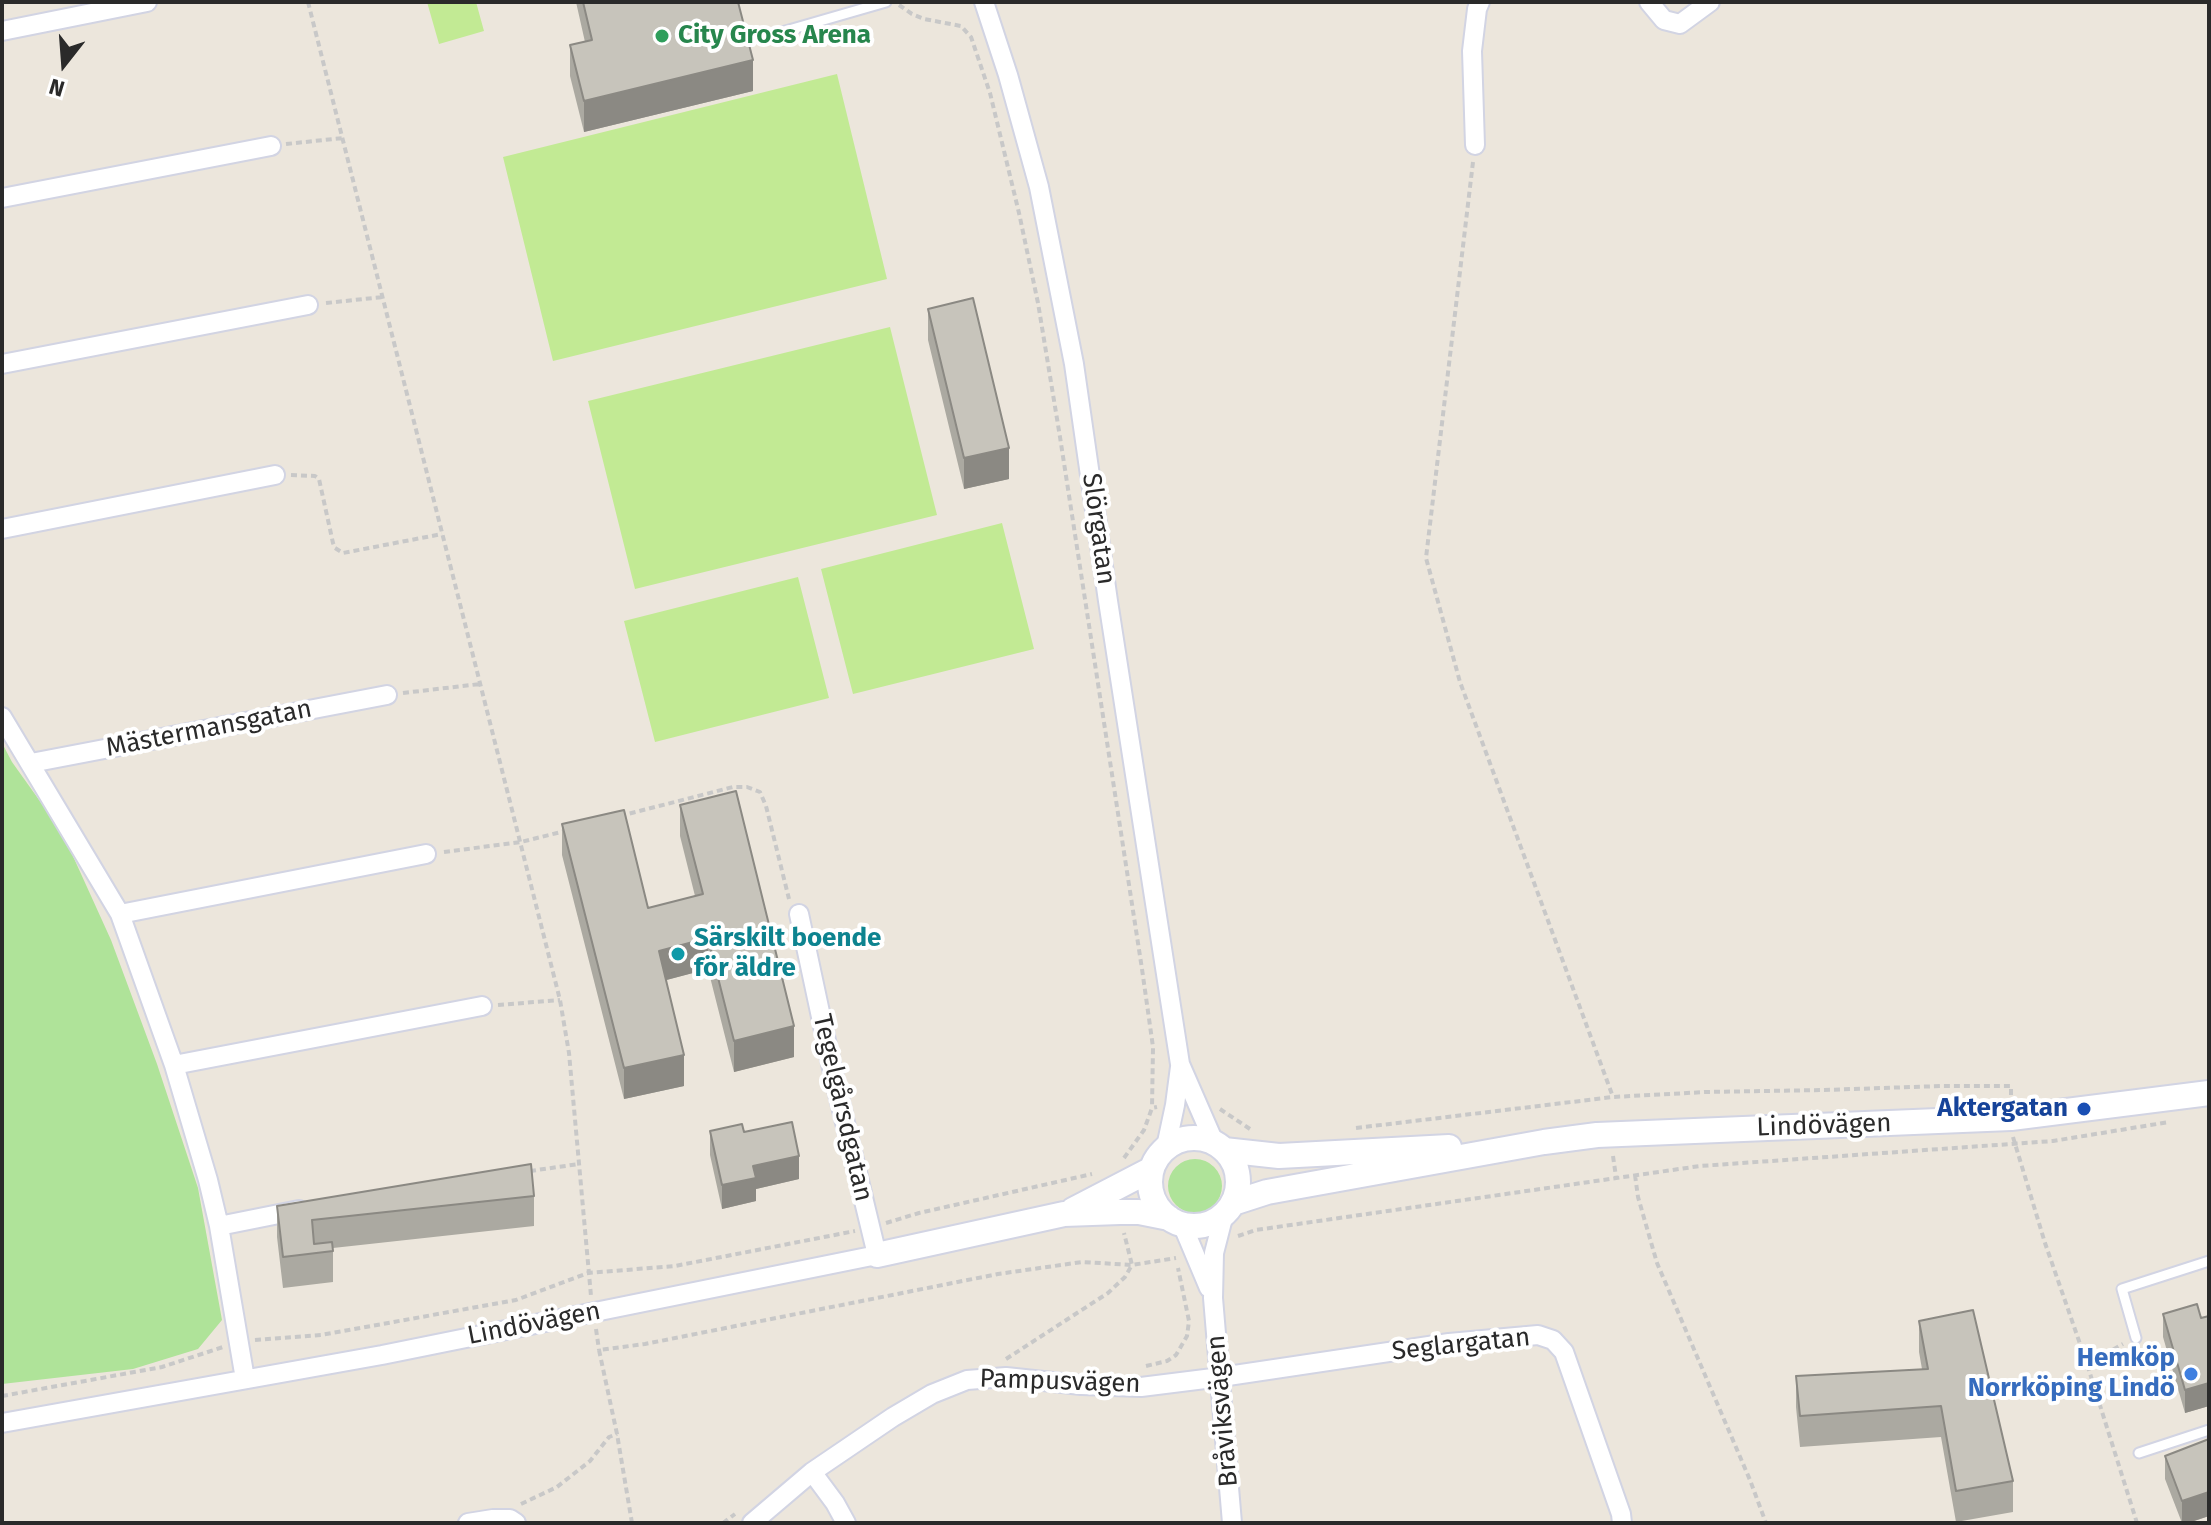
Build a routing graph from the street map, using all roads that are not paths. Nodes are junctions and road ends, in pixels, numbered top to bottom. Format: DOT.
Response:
graph roads {
  1 [pos="147,2"];
  2 [pos="886,2"];
  3 [pos="984,2"];
  4 [pos="1480,2"];
  5 [pos="1649,2"];
  6 [pos="1710,2"];
  7 [pos="2,31"];
  8 [pos="775,34"];
  9 [pos="1475,145"];
  10 [pos="271,146"];
  11 [pos="2,198"];
  12 [pos="308,305"];
  13 [pos="2,364"];
  14 [pos="275,475"];
  15 [pos="2,529"];
  16 [pos="387,695"];
  17 [pos="2,717"];
  18 [pos="31,763"];
  19 [pos="426,854"];
  20 [pos="120,914"];
  21 [pos="799,914"];
  22 [pos="482,1006"];
  23 [pos="1180,1064"];
  24 [pos="174,1065"];
  25 [pos="2209,1076"];
  26 [pos="2209,1093"];
  27 [pos="2104,1107"];
  28 [pos="1544,1142"];
  29 [pos="1219,1146"];
  30 [pos="1166,1147"];
  31 [pos="1152,1169"];
  32 [pos="309,1208"];
  33 [pos="1228,1209"];
  34 [pos="1064,1214"];
  35 [pos="1175,1221"];
  36 [pos="219,1226"];
  37 [pos="1205,1254"];
  38 [pos="877,1255"];
  39 [pos="2209,1261"];
  40 [pos="2136,1338"];
  41 [pos="1221,1377"];
  42 [pos="245,1379"];
  43 [pos="2,1423"];
  44 [pos="2209,1430"];
  45 [pos="2139,1453"];
  46 [pos="812,1472"];
  47 [pos="513,1521"];
  48 [pos="468,1523"];
  49 [pos="752,1523"];
  50 [pos="846,1523"];
  51 [pos="1232,1523"];
  52 [pos="1622,1523"];
  1 -- 7 [label="street"];
  2 -- 8 [label="lane"];
  3 -- 23 [label="street, Slörgatan"];
  4 -- 9 [label="street"];
  5 -- 6 [label="street"];
  10 -- 11 [label="street"];
  12 -- 13 [label="street"];
  14 -- 15 [label="street"];
  16 -- 18 [label="street, Mästermansgatan"];
  17 -- 18 [label="street"];
  18 -- 20 [label="street"];
  19 -- 20 [label="street"];
  20 -- 24 [label="street"];
  21 -- 38 [label="street, Tegelgårsdgatan"];
  22 -- 24 [label="street"];
  23 -- 29 [label="street, Slörgatan"];
  23 -- 30 [label="street, Slörgatan"];
  24 -- 36 [label="street"];
  25 -- 27 [label="main road, Lindövägen"];
  26 -- 27 [label="main road, Lindövägen"];
  27 -- 28 [label="main road, Lindövägen"];
  28 -- 29 [label="main road, Lindövägen"];
  28 -- 33 [label="main road, Lindövägen"];
  29 -- 30 [label="main road"];
  29 -- 33 [label="main road"];
  30 -- 31 [label="main road"];
  31 -- 34 [label="main road, Lindövägen"];
  31 -- 35 [label="main road"];
  32 -- 36 [label="street"];
  33 -- 35 [label="main road"];
  33 -- 37 [label="street"];
  34 -- 35 [label="main road, Lindövägen"];
  34 -- 38 [label="main road, Lindövägen"];
  35 -- 37 [label="street, Bråviksvägen"];
  36 -- 42 [label="street"];
  37 -- 41 [label="street, Bråviksvägen"];
  38 -- 42 [label="street, Lindövägen"];
  39 -- 40 [label="lane"];
  41 -- 46 [label="street, Pampusvägen"];
  41 -- 51 [label="street, Bråviksvägen"];
  41 -- 52 [label="street, Seglargatan"];
  42 -- 43 [label="street, Lindövägen"];
  44 -- 45 [label="lane"];
  46 -- 49 [label="street, Pampusvägen"];
  46 -- 50 [label="street"];
  47 -- 48 [label="street"];
}
